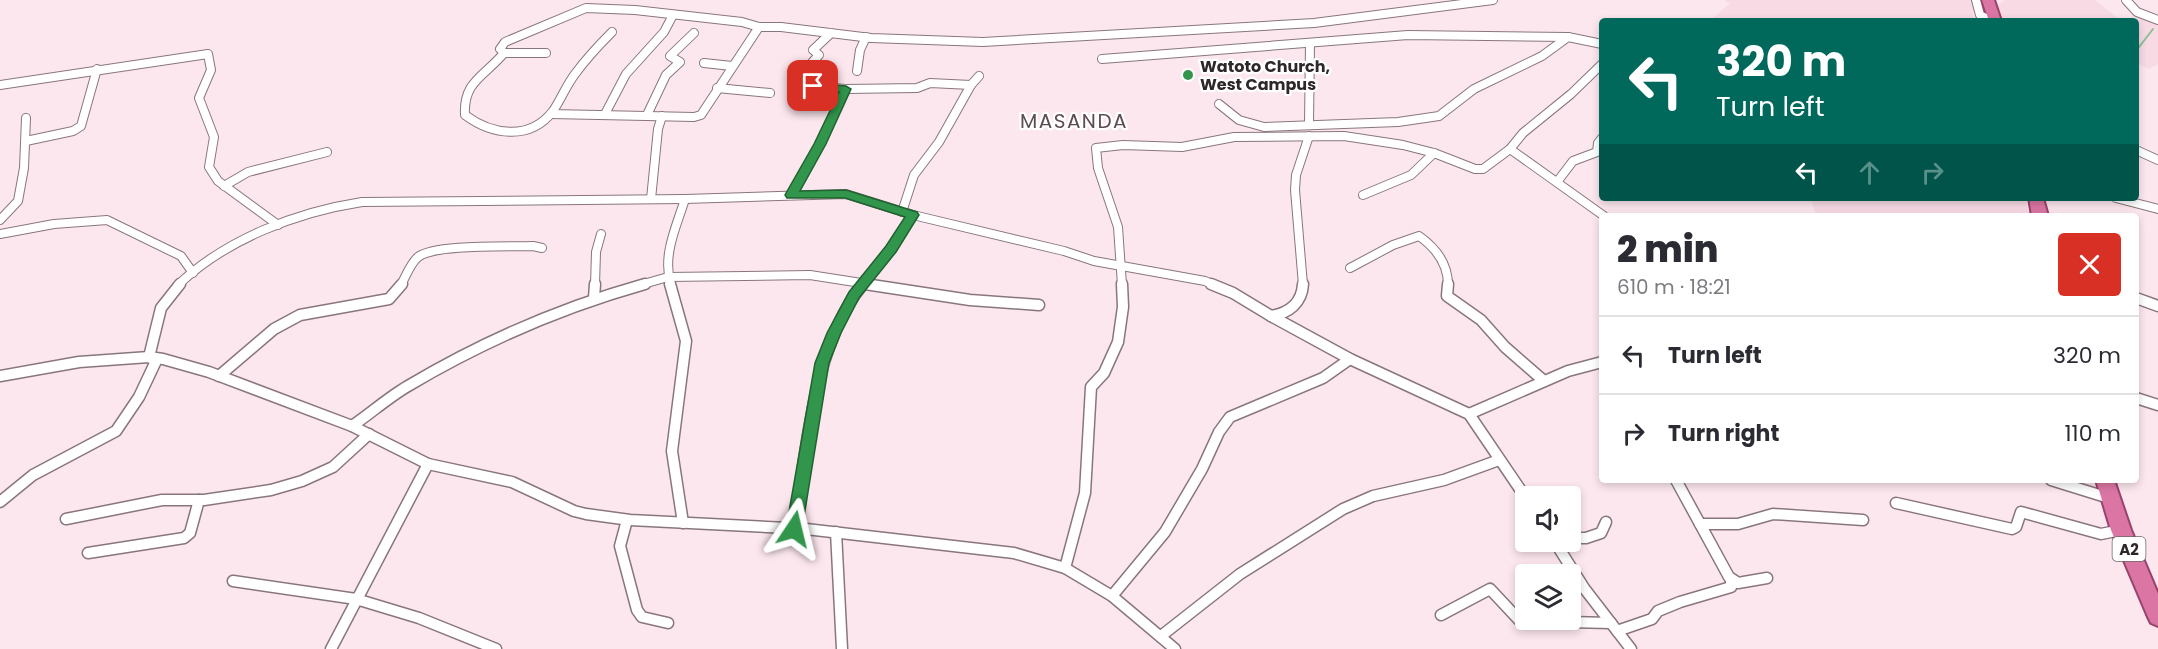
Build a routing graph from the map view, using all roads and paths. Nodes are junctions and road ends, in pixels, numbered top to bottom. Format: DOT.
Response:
graph roads {
  1 [pos="1493,0"];
  2 [pos="1986,0"];
  3 [pos="2126,0"];
  4 [pos="673,15"];
  5 [pos="1992,18"];
  6 [pos="2158,20"];
  7 [pos="759,27"];
  8 [pos="612,32"];
  9 [pos="694,33"];
  10 [pos="831,33"];
  11 [pos="1568,37"];
  12 [pos="866,38"];
  13 [pos="1310,43"];
  14 [pos="1599,43"];
  15 [pos="504,53"];
  16 [pos="546,53"];
  17 [pos="1102,58"];
  18 [pos="704,63"];
  19 [pos="732,66"];
  20 [pos="1599,67"];
  21 [pos="97,69"];
  22 [pos="856,71"];
  23 [pos="979,76"];
  24 [pos="0,85"];
  25 [pos="971,86"];
  26 [pos="717,88"];
  27 [pos="846,89"];
  28 [pos="770,93"];
  29 [pos="1219,104"];
  30 [pos="551,114"];
  31 [pos="605,114"];
  32 [pos="647,115"];
  33 [pos="662,116"];
  34 [pos="26,118"];
  35 [pos="1309,124"];
  36 [pos="1309,136"];
  37 [pos="26,141"];
  38 [pos="1599,142"];
  39 [pos="1510,149"];
  40 [pos="327,152"];
  41 [pos="2139,152"];
  42 [pos="1434,153"];
  43 [pos="2158,161"];
  44 [pos="1557,182"];
  45 [pos="224,186"];
  46 [pos="791,195"];
  47 [pos="1363,195"];
  48 [pos="651,199"];
  49 [pos="685,199"];
  50 [pos="2127,201"];
  51 [pos="2158,209"];
  52 [pos="902,212"];
  53 [pos="1600,213"];
  54 [pos="913,215"];
  55 [pos="0,220"];
  56 [pos="278,225"];
  57 [pos="0,234"];
  58 [pos="601,234"];
  59 [pos="542,248"];
  60 [pos="1122,267"];
  61 [pos="1350,268"];
  62 [pos="193,273"];
  63 [pos="668,276"];
  64 [pos="863,283"];
  65 [pos="594,298"];
  66 [pos="2139,299"];
  67 [pos="1039,305"];
  68 [pos="2158,306"];
  69 [pos="1270,316"];
  70 [pos="149,357"];
  71 [pos="1350,359"];
  72 [pos="1599,363"];
  73 [pos="0,376"];
  74 [pos="219,376"];
  75 [pos="1544,381"];
  76 [pos="2139,399"];
  77 [pos="2158,405"];
  78 [pos="1469,414"];
  79 [pos="352,426"];
  80 [pos="369,434"];
  81 [pos="1499,460"];
  82 [pos="428,464"];
  83 [pos="1678,483"];
  84 [pos="2070,483"];
  85 [pos="1517,486"];
  86 [pos="2107,489"];
  87 [pos="199,500"];
  88 [pos="0,502"];
  89 [pos="1896,503"];
  90 [pos="66,519"];
  91 [pos="627,520"];
  92 [pos="1863,520"];
  93 [pos="1606,522"];
  94 [pos="683,523"];
  95 [pos="1700,524"];
  96 [pos="794,529"];
  97 [pos="2121,530"];
  98 [pos="836,532"];
  99 [pos="1581,538"];
  100 [pos="1562,552"];
  101 [pos="88,554"];
  102 [pos="1065,568"];
  103 [pos="1767,578"];
  104 [pos="1731,579"];
  105 [pos="233,581"];
  106 [pos="1112,596"];
  107 [pos="356,599"];
  108 [pos="1441,615"];
  109 [pos="2158,617"];
  110 [pos="668,623"];
  111 [pos="1614,627"];
  112 [pos="1161,636"];
  113 [pos="331,649"];
  114 [pos="496,649"];
  115 [pos="842,649"];
  116 [pos="1175,649"];
  117 [pos="1631,649"];
  1 -- 12 [label="street"];
  2 -- 5 [label="highway"];
  3 -- 6 [label="street"];
  4 -- 7 [label="street"];
  4 -- 15 [label="street"];
  4 -- 31 [label="street"];
  7 -- 10 [label="street"];
  7 -- 19 [label="street"];
  8 -- 30 [label="street"];
  9 -- 32 [label="street"];
  10 -- 12 [label="street"];
  10 -- 27 [label="street"];
  11 -- 13 [label="street"];
  11 -- 14 [label="street"];
  11 -- 35 [label="street"];
  12 -- 22 [label="street"];
  13 -- 17 [label="street"];
  13 -- 35 [label="street"];
  15 -- 16 [label="street"];
  15 -- 30 [label="street"];
  18 -- 19 [label="street"];
  19 -- 26 [label="street"];
  20 -- 39 [label="street"];
  21 -- 24 [label="street"];
  21 -- 37 [label="street"];
  21 -- 45 [label="street"];
  23 -- 25 [label="street"];
  25 -- 27 [label="street"];
  25 -- 52 [label="street"];
  26 -- 28 [label="street"];
  26 -- 33 [label="street"];
  27 -- 46 [label="street"];
  29 -- 35 [label="street"];
  30 -- 31 [label="street"];
  31 -- 32 [label="street"];
  32 -- 33 [label="street"];
  33 -- 48 [label="street"];
  34 -- 37 [label="street"];
  36 -- 42 [label="street"];
  36 -- 60 [label="street"];
  36 -- 69 [label="street"];
  37 -- 55 [label="street"];
  38 -- 44 [label="street"];
  39 -- 42 [label="street"];
  39 -- 44 [label="street"];
  40 -- 45 [label="street"];
  41 -- 43 [label="street"];
  42 -- 47 [label="street"];
  44 -- 53 [label="street"];
  45 -- 56 [label="street"];
  46 -- 49 [label="street"];
  46 -- 52 [label="street"];
  48 -- 49 [label="street"];
  48 -- 56 [label="street"];
  49 -- 63 [label="street"];
  50 -- 51 [label="street"];
  52 -- 54 [label="street"];
  54 -- 60 [label="street"];
  54 -- 64 [label="street"];
  56 -- 62 [label="street"];
  57 -- 62 [label="street"];
  58 -- 65 [label="street"];
  59 -- 74 [label="street"];
  60 -- 69 [label="street"];
  60 -- 102 [label="street"];
  61 -- 75 [label="street"];
  62 -- 70 [label="street"];
  63 -- 64 [label="street"];
  63 -- 65 [label="street"];
  63 -- 94 [label="street"];
  64 -- 67 [label="street"];
  64 -- 96 [label="street"];
  65 -- 79 [label="street"];
  66 -- 68 [label="street"];
  69 -- 71 [label="street"];
  70 -- 73 [label="street"];
  70 -- 74 [label="street"];
  70 -- 88 [label="street"];
  71 -- 78 [label="street"];
  71 -- 106 [label="street"];
  72 -- 75 [label="street"];
  74 -- 79 [label="street"];
  75 -- 78 [label="street"];
  76 -- 77 [label="street"];
  78 -- 81 [label="street"];
  79 -- 80 [label="street"];
  80 -- 82 [label="street"];
  80 -- 87 [label="street"];
  81 -- 85 [label="street"];
  81 -- 112 [label="street"];
  82 -- 91 [label="street"];
  82 -- 107 [label="street"];
  83 -- 95 [label="street"];
  84 -- 86 [label="street"];
  86 -- 97 [label="highway, A2"];
  87 -- 90 [label="street"];
  87 -- 101 [label="street"];
  89 -- 97 [label="street"];
  91 -- 94 [label="street"];
  91 -- 110 [label="street"];
  92 -- 95 [label="street"];
  93 -- 99 [label="street"];
  94 -- 96 [label="street"];
  95 -- 104 [label="street"];
  96 -- 98 [label="street"];
  97 -- 109 [label="highway, A2"];
  98 -- 102 [label="street"];
  98 -- 115 [label="street"];
  100 -- 111 [label="street"];
  102 -- 106 [label="street"];
  103 -- 104 [label="street"];
  104 -- 111 [label="street"];
  105 -- 107 [label="street"];
  106 -- 112 [label="street"];
  107 -- 113 [label="street"];
  107 -- 114 [label="street"];
  108 -- 111 [label="street"];
  111 -- 117 [label="street"];
  112 -- 116 [label="street"];
}
